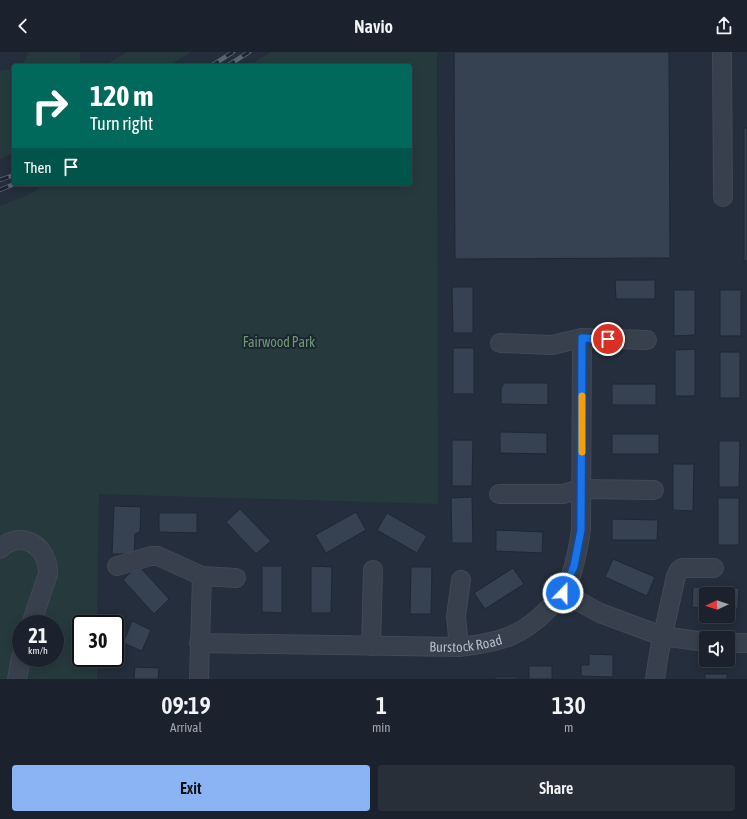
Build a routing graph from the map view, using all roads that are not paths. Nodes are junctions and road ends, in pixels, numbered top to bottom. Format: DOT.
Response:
graph roads {
  1 [pos="722,52"];
  2 [pos="722,197"];
  3 [pos="582,338"];
  4 [pos="647,340"];
  5 [pos="500,343"];
  6 [pos="581,489"];
  7 [pos="654,490"];
  8 [pos="499,494"];
  9 [pos="0,549"];
  10 [pos="117,566"];
  11 [pos="714,568"];
  12 [pos="374,570"];
  13 [pos="202,576"];
  14 [pos="236,578"];
  15 [pos="461,580"];
  16 [pos="563,593"];
  17 [pos="34,615"];
  18 [pos="662,636"];
  19 [pos="699,641"];
  20 [pos="199,643"];
  21 [pos="735,643"];
  22 [pos="747,643"];
  23 [pos="371,646"];
  24 [pos="459,647"];
  25 [pos="19,667"];
  26 [pos="17,679"];
  27 [pos="199,679"];
  28 [pos="655,679"];
  1 -- 2 [label="street"];
  3 -- 4 [label="street"];
  3 -- 5 [label="street"];
  3 -- 6 [label="street"];
  6 -- 7 [label="street"];
  6 -- 8 [label="street"];
  6 -- 16 [label="street"];
  9 -- 17 [label="street"];
  10 -- 13 [label="street"];
  11 -- 18 [label="street"];
  12 -- 23 [label="street"];
  13 -- 14 [label="street"];
  13 -- 20 [label="street"];
  15 -- 24 [label="street"];
  16 -- 18 [label="street"];
  16 -- 24 [label="street, Burstock Road"];
  18 -- 19 [label="street"];
  18 -- 28 [label="street"];
  20 -- 23 [label="street, Burstock Road"];
  20 -- 27 [label="street"];
  21 -- 22 [label="street"];
  23 -- 24 [label="street, Burstock Road"];
  25 -- 26 [label="street"];
}
